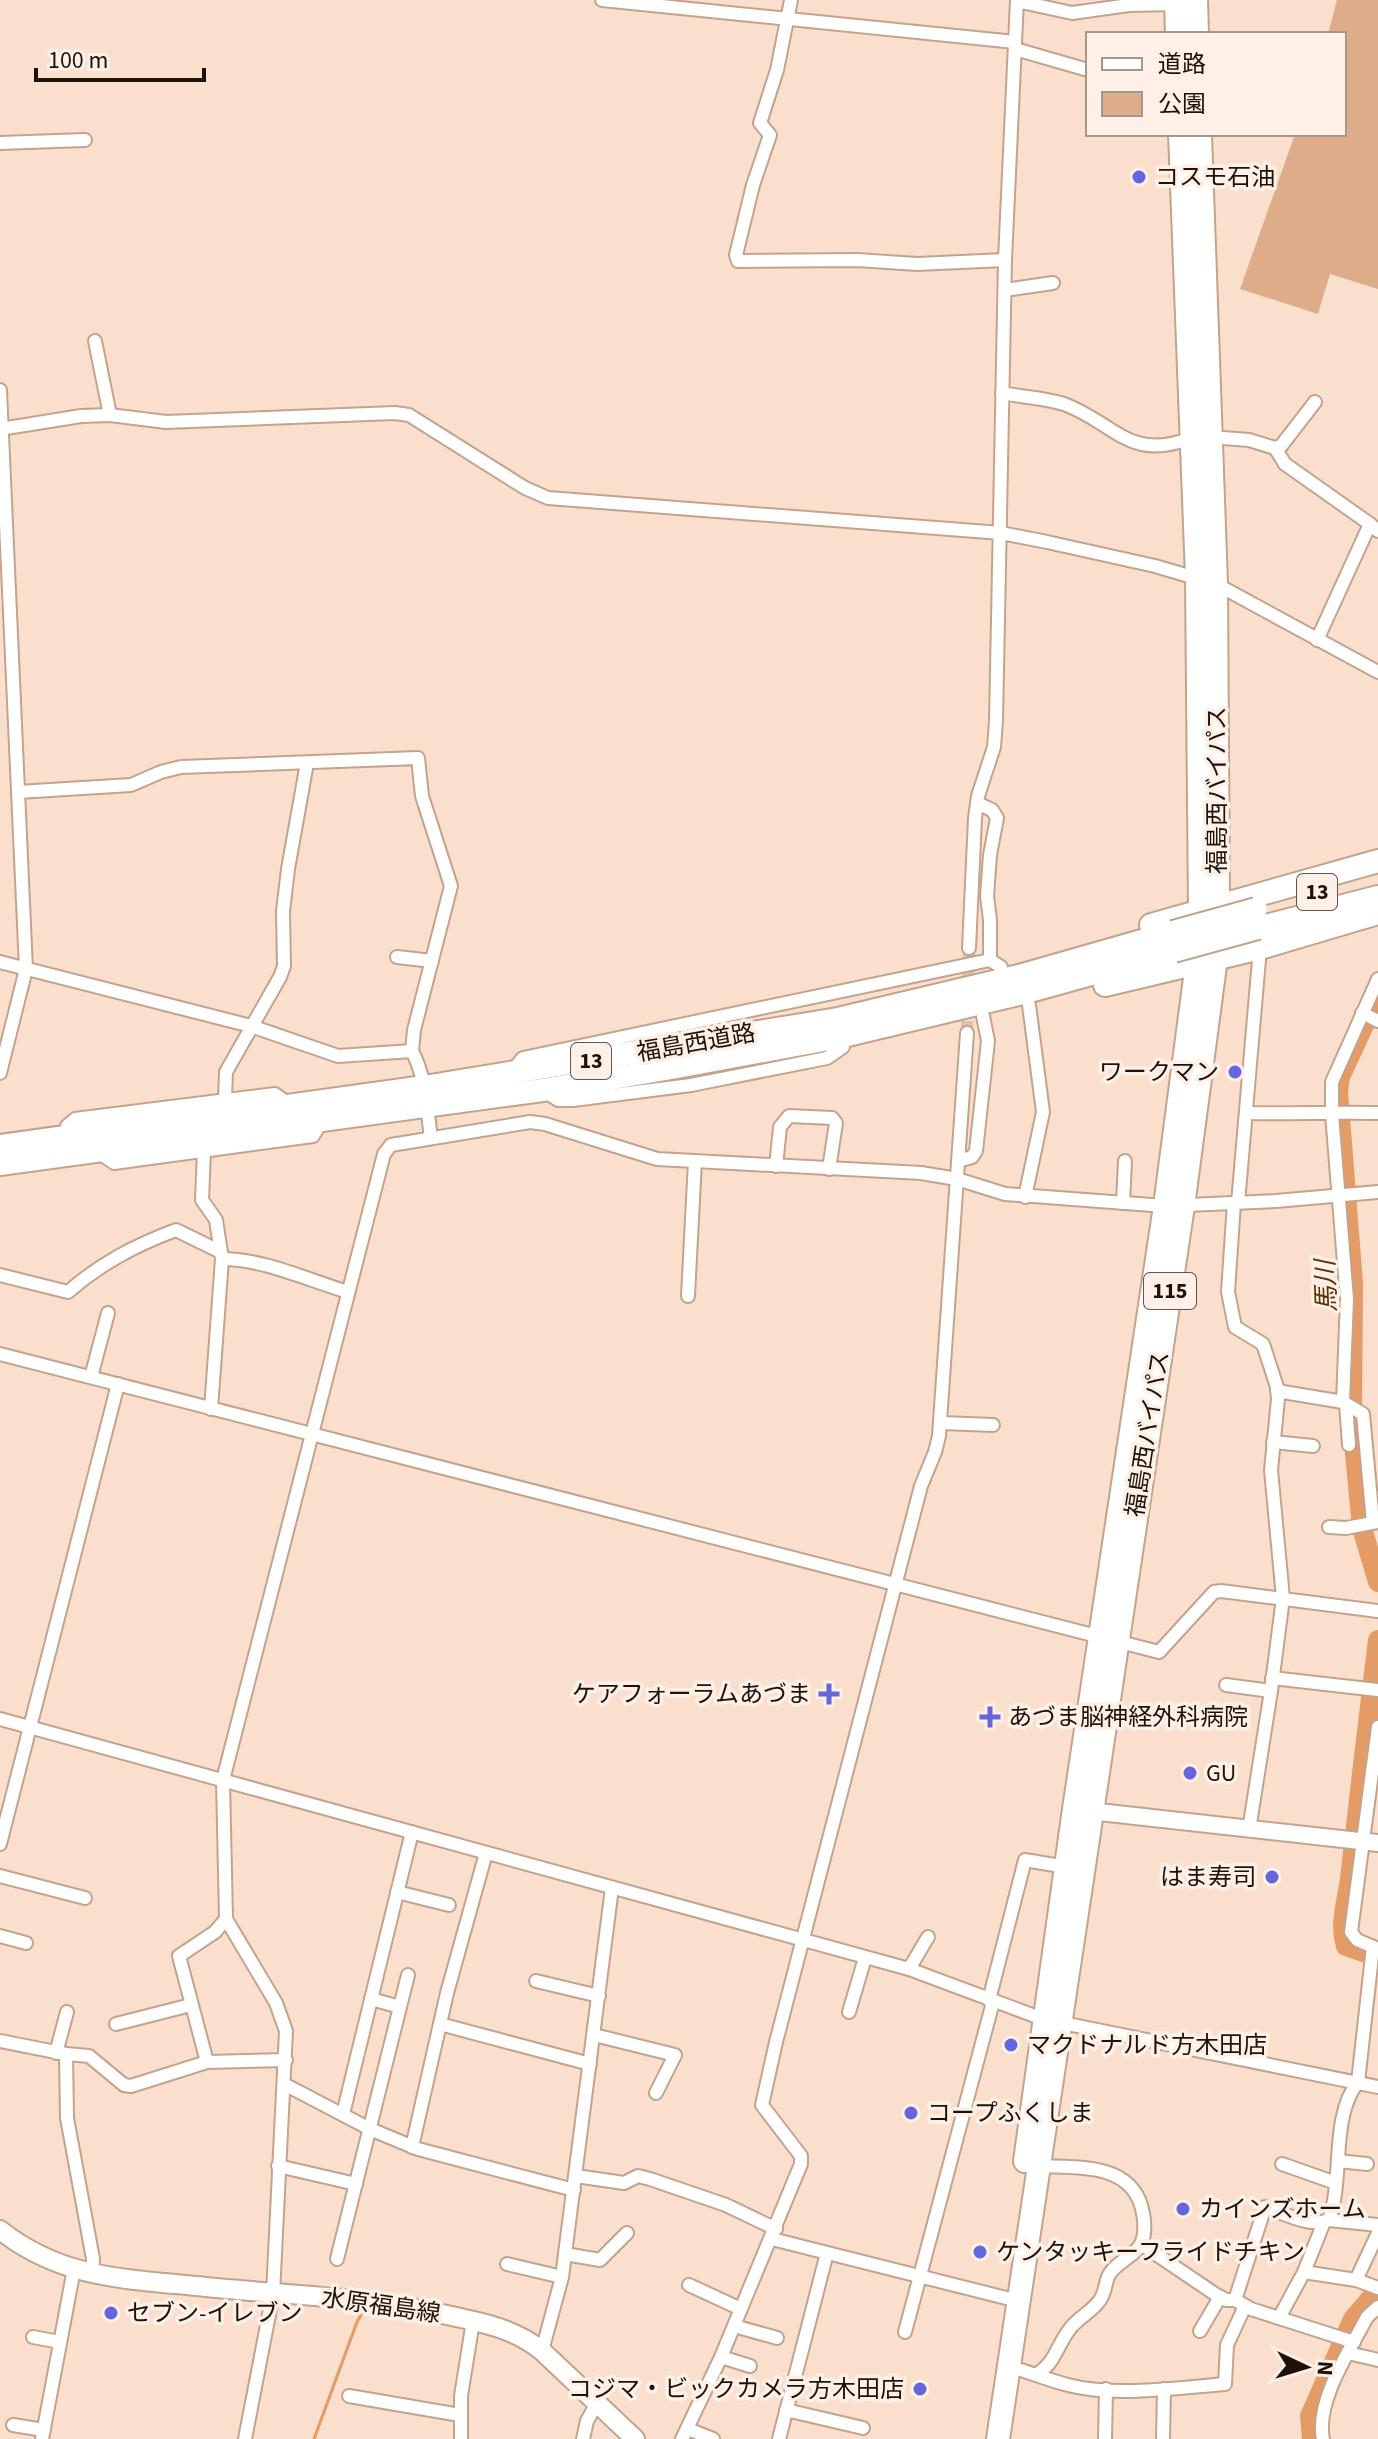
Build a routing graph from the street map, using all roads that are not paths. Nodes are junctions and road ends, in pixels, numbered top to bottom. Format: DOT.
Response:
graph roads {
  1 [pos="602,0"];
  2 [pos="791,0"];
  3 [pos="1017,0"];
  4 [pos="1183,1"];
  5 [pos="788,17"];
  6 [pos="1177,32"];
  7 [pos="1196,32"];
  8 [pos="1015,46"];
  9 [pos="1086,69"];
  10 [pos="1180,136"];
  11 [pos="1200,136"];
  12 [pos="85,140"];
  13 [pos="0,143"];
  14 [pos="1005,260"];
  15 [pos="1053,283"];
  16 [pos="1005,290"];
  17 [pos="95,341"];
  18 [pos="0,390"];
  19 [pos="1002,393"];
  20 [pos="1315,402"];
  21 [pos="110,415"];
  22 [pos="1,429"];
  23 [pos="1200,437"];
  24 [pos="1275,448"];
  25 [pos="1374,528"];
  26 [pos="1001,533"];
  27 [pos="1206,581"];
  28 [pos="1317,640"];
  29 [pos="6,653"];
  30 [pos="1378,672"];
  31 [pos="307,763"];
  32 [pos="18,792"];
  33 [pos="977,803"];
  34 [pos="1378,861"];
  35 [pos="1378,876"];
  36 [pos="1378,897"];
  37 [pos="1209,908"];
  38 [pos="1378,913"];
  39 [pos="1258,928"];
  40 [pos="1174,942"];
  41 [pos="969,948"];
  42 [pos="397,957"];
  43 [pos="432,961"];
  44 [pos="1206,961"];
  45 [pos="0,962"];
  46 [pos="996,963"];
  47 [pos="26,969"];
  48 [pos="1378,979"];
  49 [pos="1029,1005"];
  50 [pos="983,1016"];
  51 [pos="1369,1016"];
  52 [pos="251,1026"];
  53 [pos="967,1033"];
  54 [pos="843,1047"];
  55 [pos="412,1051"];
  56 [pos="638,1053"];
  57 [pos="677,1067"];
  58 [pos="0,1073"];
  59 [pos="511,1074"];
  60 [pos="543,1090"];
  61 [pos="425,1096"];
  62 [pos="225,1099"];
  63 [pos="290,1105"];
  64 [pos="1338,1112"];
  65 [pos="1246,1113"];
  66 [pos="1378,1113"];
  67 [pos="322,1121"];
  68 [pos="64,1137"];
  69 [pos="431,1138"];
  70 [pos="0,1146"];
  71 [pos="204,1150"];
  72 [pos="97,1151"];
  73 [pos="695,1161"];
  74 [pos="958,1161"];
  75 [pos="1125,1161"];
  76 [pos="0,1164"];
  77 [pos="776,1166"];
  78 [pos="829,1169"];
  79 [pos="957,1179"];
  80 [pos="1378,1192"];
  81 [pos="1345,1195"];
  82 [pos="1025,1197"];
  83 [pos="1123,1203"];
  84 [pos="1236,1203"];
  85 [pos="1174,1206"];
  86 [pos="222,1256"];
  87 [pos="0,1275"];
  88 [pos="348,1292"];
  89 [pos="688,1296"];
  90 [pos="108,1313"];
  91 [pos="0,1354"];
  92 [pos="91,1377"];
  93 [pos="118,1384"];
  94 [pos="1277,1391"];
  95 [pos="1349,1405"];
  96 [pos="211,1409"];
  97 [pos="941,1423"];
  98 [pos="993,1425"];
  99 [pos="312,1436"];
  100 [pos="1273,1442"];
  101 [pos="1349,1445"];
  102 [pos="1313,1446"];
  103 [pos="1373,1523"];
  104 [pos="1329,1527"];
  105 [pos="895,1582"];
  106 [pos="1283,1598"];
  107 [pos="1375,1611"];
  108 [pos="1108,1640"];
  109 [pos="1226,1685"];
  110 [pos="1271,1685"];
  111 [pos="1373,1689"];
  112 [pos="0,1719"];
  113 [pos="29,1727"];
  114 [pos="1378,1727"];
  115 [pos="223,1780"];
  116 [pos="1083,1811"];
  117 [pos="1249,1830"];
  118 [pos="412,1832"];
  119 [pos="1367,1842"];
  120 [pos="0,1844"];
  121 [pos="486,1853"];
  122 [pos="1066,1867"];
  123 [pos="0,1876"];
  124 [pos="612,1888"];
  125 [pos="397,1892"];
  126 [pos="85,1898"];
  127 [pos="449,1905"];
  128 [pos="226,1919"];
  129 [pos="0,1936"];
  130 [pos="928,1937"];
  131 [pos="804,1941"];
  132 [pos="26,1943"];
  133 [pos="1374,1952"];
  134 [pos="865,1958"];
  135 [pos="909,1969"];
  136 [pos="408,1975"];
  137 [pos="536,1981"];
  138 [pos="599,1996"];
  139 [pos="371,1999"];
  140 [pos="991,2001"];
  141 [pos="191,2005"];
  142 [pos="400,2007"];
  143 [pos="67,2012"];
  144 [pos="849,2012"];
  145 [pos="1052,2021"];
  146 [pos="116,2024"];
  147 [pos="440,2024"];
  148 [pos="594,2035"];
  149 [pos="0,2041"];
  150 [pos="61,2054"];
  151 [pos="286,2060"];
  152 [pos="207,2062"];
  153 [pos="590,2064"];
  154 [pos="1358,2082"];
  155 [pos="284,2084"];
  156 [pos="1378,2087"];
  157 [pos="656,2093"];
  158 [pos="343,2114"];
  159 [pos="370,2129"];
  160 [pos="412,2147"];
  161 [pos="1338,2161"];
  162 [pos="1282,2164"];
  163 [pos="1367,2164"];
  164 [pos="278,2166"];
  165 [pos="1039,2166"];
  166 [pos="575,2183"];
  167 [pos="1336,2183"];
  168 [pos="356,2184"];
  169 [pos="1326,2221"];
  170 [pos="1378,2225"];
  171 [pos="0,2230"];
  172 [pos="627,2233"];
  173 [pos="1378,2233"];
  174 [pos="774,2234"];
  175 [pos="1141,2244"];
  176 [pos="827,2253"];
  177 [pos="565,2254"];
  178 [pos="337,2259"];
  179 [pos="507,2264"];
  180 [pos="83,2272"];
  181 [pos="1304,2272"];
  182 [pos="562,2277"];
  183 [pos="919,2278"];
  184 [pos="1356,2280"];
  185 [pos="689,2285"];
  186 [pos="1376,2287"];
  187 [pos="273,2294"];
  188 [pos="1220,2297"];
  189 [pos="1011,2300"];
  190 [pos="1240,2303"];
  191 [pos="1378,2307"];
  192 [pos="741,2309"];
  193 [pos="1279,2318"];
  194 [pos="473,2321"];
  195 [pos="734,2326"];
  196 [pos="1200,2331"];
  197 [pos="905,2332"];
  198 [pos="33,2337"];
  199 [pos="777,2338"];
  200 [pos="60,2342"];
  201 [pos="1348,2343"];
  202 [pos="542,2351"];
  203 [pos="721,2357"];
  204 [pos="1378,2360"];
  205 [pos="750,2366"];
  206 [pos="1008,2366"];
  207 [pos="1037,2374"];
  208 [pos="1106,2389"];
  209 [pos="1164,2389"];
  210 [pos="349,2396"];
  211 [pos="597,2403"];
  212 [pos="786,2410"];
  213 [pos="460,2415"];
  214 [pos="13,2425"];
  215 [pos="863,2428"];
  216 [pos="685,2434"];
  217 [pos="43,2435"];
  218 [pos="245,2439"];
  219 [pos="461,2439"];
  220 [pos="583,2439"];
  221 [pos="635,2439"];
  222 [pos="713,2439"];
  223 [pos="779,2439"];
  224 [pos="983,2439"];
  225 [pos="998,2439"];
  226 [pos="1105,2439"];
  227 [pos="1163,2439"];
  228 [pos="1323,2439"];
  1 -- 5 [label="street"];
  2 -- 5 [label="street"];
  3 -- 4 [label="street"];
  3 -- 8 [label="street"];
  4 -- 6 [label="highway"];
  4 -- 7 [label="highway"];
  5 -- 8 [label="street"];
  5 -- 14 [label="street"];
  8 -- 9 [label="street"];
  8 -- 14 [label="street"];
  10 -- 23 [label="highway, 福島西バイパス / 115"];
  11 -- 23 [label="highway, 福島西バイパス / 115"];
  12 -- 13 [label="street"];
  14 -- 16 [label="street"];
  15 -- 16 [label="street"];
  16 -- 19 [label="street"];
  17 -- 21 [label="street"];
  18 -- 22 [label="street"];
  19 -- 23 [label="street"];
  19 -- 26 [label="street"];
  20 -- 24 [label="street"];
  21 -- 22 [label="street"];
  21 -- 26 [label="street"];
  22 -- 29 [label="street"];
  23 -- 24 [label="street"];
  23 -- 27 [label="highway, 福島西バイパス / 115"];
  24 -- 25 [label="street"];
  25 -- 28 [label="street"];
  26 -- 27 [label="street"];
  26 -- 33 [label="street"];
  27 -- 28 [label="street"];
  27 -- 37 [label="highway, 福島西バイパス / 115"];
  28 -- 30 [label="street"];
  29 -- 32 [label="street"];
  31 -- 32 [label="street"];
  31 -- 43 [label="street"];
  31 -- 52 [label="street"];
  32 -- 47 [label="street"];
  33 -- 41 [label="street"];
  33 -- 46 [label="street"];
  34 -- 37 [label="highway"];
  35 -- 39 [label="highway, 福島西道路 / 13"];
  36 -- 39 [label="highway, 福島西道路 / 13"];
  37 -- 44 [label="highway, 福島西バイパス / 115"];
  37 -- 46 [label="highway"];
  38 -- 39 [label="highway"];
  39 -- 40 [label="highway, 福島西道路 / 13, bridge"];
  39 -- 44 [label="highway"];
  39 -- 65 [label="street"];
  40 -- 56 [label="highway, 福島西道路 / 13"];
  40 -- 57 [label="highway, 福島西道路 / 13"];
  42 -- 43 [label="street"];
  43 -- 55 [label="street"];
  44 -- 49 [label="highway"];
  44 -- 85 [label="highway, 福島西バイパス / 115"];
  45 -- 47 [label="street"];
  46 -- 56 [label="highway"];
  46 -- 59 [label="street"];
  47 -- 52 [label="street"];
  47 -- 58 [label="street"];
  48 -- 51 [label="street"];
  49 -- 50 [label="highway"];
  49 -- 82 [label="street"];
  50 -- 54 [label="highway"];
  50 -- 74 [label="street"];
  51 -- 64 [label="street"];
  52 -- 55 [label="street"];
  52 -- 62 [label="street"];
  53 -- 74 [label="street"];
  54 -- 57 [label="highway"];
  54 -- 60 [label="street"];
  55 -- 61 [label="street"];
  56 -- 59 [label="highway, 福島西道路 / 13"];
  57 -- 60 [label="highway, 福島西道路 / 13"];
  59 -- 61 [label="highway, 福島西道路 / 13"];
  60 -- 61 [label="highway, 福島西道路 / 13"];
  61 -- 63 [label="highway, 福島西道路 / 13"];
  61 -- 67 [label="highway, 福島西道路 / 13"];
  61 -- 69 [label="street"];
  62 -- 63 [label="street"];
  62 -- 68 [label="street"];
  63 -- 68 [label="highway, 福島西道路 / 13"];
  64 -- 65 [label="street"];
  64 -- 66 [label="street"];
  64 -- 81 [label="street"];
  65 -- 84 [label="street"];
  67 -- 71 [label="street"];
  67 -- 72 [label="highway, 福島西道路 / 13"];
  68 -- 70 [label="highway, 福島西道路 / 13"];
  69 -- 73 [label="street"];
  69 -- 88 [label="street"];
  71 -- 72 [label="street"];
  71 -- 86 [label="street"];
  72 -- 76 [label="highway, 福島西道路 / 13"];
  73 -- 77 [label="street"];
  73 -- 89 [label="street"];
  74 -- 79 [label="street"];
  75 -- 83 [label="street"];
  77 -- 78 [label="street"];
  77 -- 78 [label="street"];
  78 -- 79 [label="street"];
  79 -- 82 [label="street"];
  79 -- 97 [label="street"];
  80 -- 81 [label="street"];
  81 -- 84 [label="street"];
  81 -- 95 [label="street"];
  82 -- 83 [label="street"];
  83 -- 85 [label="street"];
  84 -- 85 [label="street"];
  84 -- 94 [label="street"];
  85 -- 108 [label="highway, 福島西バイパス / 115"];
  86 -- 87 [label="street"];
  86 -- 88 [label="street"];
  86 -- 96 [label="street"];
  88 -- 99 [label="street"];
  90 -- 92 [label="street"];
  91 -- 92 [label="street"];
  92 -- 93 [label="street"];
  93 -- 96 [label="street"];
  93 -- 113 [label="street"];
  94 -- 95 [label="street"];
  94 -- 100 [label="street"];
  95 -- 101 [label="street"];
  95 -- 103 [label="street"];
  96 -- 99 [label="street"];
  97 -- 98 [label="street"];
  97 -- 105 [label="street"];
  99 -- 105 [label="street"];
  99 -- 115 [label="street"];
  100 -- 102 [label="street"];
  100 -- 106 [label="street"];
  103 -- 104 [label="street"];
  105 -- 108 [label="street"];
  105 -- 131 [label="street"];
  106 -- 107 [label="street"];
  106 -- 108 [label="street"];
  106 -- 110 [label="street"];
  108 -- 116 [label="highway, 福島西バイパス / 115"];
  109 -- 110 [label="street"];
  110 -- 111 [label="street"];
  110 -- 117 [label="street"];
  112 -- 113 [label="street"];
  113 -- 115 [label="street"];
  113 -- 120 [label="street"];
  114 -- 119 [label="street"];
  115 -- 118 [label="street"];
  115 -- 128 [label="street"];
  116 -- 117 [label="street"];
  116 -- 122 [label="highway, 福島西バイパス / 115"];
  116 -- 145 [label="highway, 福島西バイパス / 115"];
  117 -- 119 [label="street"];
  118 -- 121 [label="street"];
  118 -- 125 [label="street"];
  119 -- 133 [label="street"];
  121 -- 124 [label="street"];
  121 -- 147 [label="street"];
  122 -- 140 [label="street"];
  122 -- 145 [label="highway, 福島西バイパス / 115"];
  123 -- 126 [label="street"];
  124 -- 131 [label="street"];
  124 -- 138 [label="street"];
  125 -- 127 [label="street"];
  125 -- 139 [label="street"];
  128 -- 141 [label="street"];
  128 -- 151 [label="street"];
  129 -- 132 [label="street"];
  130 -- 135 [label="street"];
  131 -- 134 [label="street"];
  131 -- 174 [label="street"];
  133 -- 154 [label="street"];
  134 -- 135 [label="street"];
  134 -- 144 [label="street"];
  135 -- 140 [label="street"];
  136 -- 142 [label="street"];
  137 -- 138 [label="street"];
  138 -- 148 [label="street"];
  139 -- 142 [label="street"];
  139 -- 158 [label="street"];
  140 -- 145 [label="street"];
  140 -- 183 [label="street"];
  141 -- 146 [label="street"];
  141 -- 152 [label="street"];
  142 -- 159 [label="street"];
  143 -- 150 [label="street"];
  145 -- 154 [label="street"];
  145 -- 165 [label="highway, 福島西バイパス / 115"];
  145 -- 189 [label="highway, 福島西バイパス / 115"];
  147 -- 153 [label="street"];
  147 -- 160 [label="street"];
  148 -- 153 [label="street"];
  148 -- 157 [label="street"];
  149 -- 150 [label="street"];
  150 -- 152 [label="street"];
  150 -- 180 [label="street"];
  151 -- 152 [label="street"];
  151 -- 155 [label="street"];
  153 -- 166 [label="street"];
  154 -- 156 [label="street"];
  154 -- 161 [label="street"];
  155 -- 158 [label="street"];
  155 -- 164 [label="street"];
  158 -- 159 [label="street"];
  159 -- 160 [label="street"];
  159 -- 168 [label="street"];
  160 -- 166 [label="street"];
  161 -- 163 [label="street"];
  161 -- 167 [label="street"];
  162 -- 167 [label="street"];
  164 -- 168 [label="street"];
  164 -- 187 [label="street"];
  165 -- 175 [label="street"];
  165 -- 189 [label="highway, 福島西バイパス / 115"];
  166 -- 174 [label="street"];
  166 -- 177 [label="street"];
  167 -- 169 [label="street"];
  168 -- 178 [label="street"];
  169 -- 170 [label="street"];
  169 -- 181 [label="street"];
  169 -- 190 [label="street"];
  171 -- 180 [label="main road, 水原福島線"];
  172 -- 177 [label="street"];
  173 -- 184 [label="street"];
  174 -- 176 [label="street"];
  174 -- 192 [label="street"];
  175 -- 188 [label="street"];
  175 -- 207 [label="street"];
  176 -- 183 [label="street"];
  176 -- 212 [label="street"];
  177 -- 182 [label="street"];
  179 -- 182 [label="street"];
  180 -- 187 [label="main road, 水原福島線"];
  180 -- 200 [label="street"];
  181 -- 184 [label="street"];
  181 -- 193 [label="street"];
  182 -- 202 [label="street"];
  183 -- 189 [label="street"];
  183 -- 197 [label="street"];
  184 -- 186 [label="street"];
  185 -- 192 [label="street"];
  187 -- 194 [label="main road, 水原福島線"];
  187 -- 218 [label="street"];
  188 -- 190 [label="street"];
  188 -- 196 [label="street"];
  189 -- 206 [label="highway, 福島西バイパス / 115"];
  189 -- 224 [label="highway, 福島西バイパス / 115"];
  190 -- 193 [label="street"];
  190 -- 209 [label="street"];
  191 -- 201 [label="street"];
  192 -- 195 [label="street"];
  193 -- 201 [label="street"];
  194 -- 202 [label="main road, 水原福島線"];
  194 -- 213 [label="street"];
  195 -- 199 [label="street"];
  195 -- 203 [label="street"];
  198 -- 200 [label="street"];
  200 -- 217 [label="street"];
  201 -- 204 [label="street"];
  201 -- 228 [label="street"];
  202 -- 211 [label="main road, 水原福島線"];
  203 -- 205 [label="street"];
  203 -- 216 [label="street"];
  206 -- 207 [label="street"];
  206 -- 225 [label="highway, 福島西バイパス / 115"];
  207 -- 208 [label="street"];
  208 -- 209 [label="street"];
  208 -- 226 [label="street"];
  209 -- 227 [label="street"];
  210 -- 213 [label="street"];
  211 -- 220 [label="street"];
  211 -- 221 [label="main road, 水原福島線"];
  212 -- 215 [label="street"];
  212 -- 223 [label="street"];
  213 -- 219 [label="street"];
  214 -- 217 [label="street"];
  216 -- 222 [label="street"];
}
